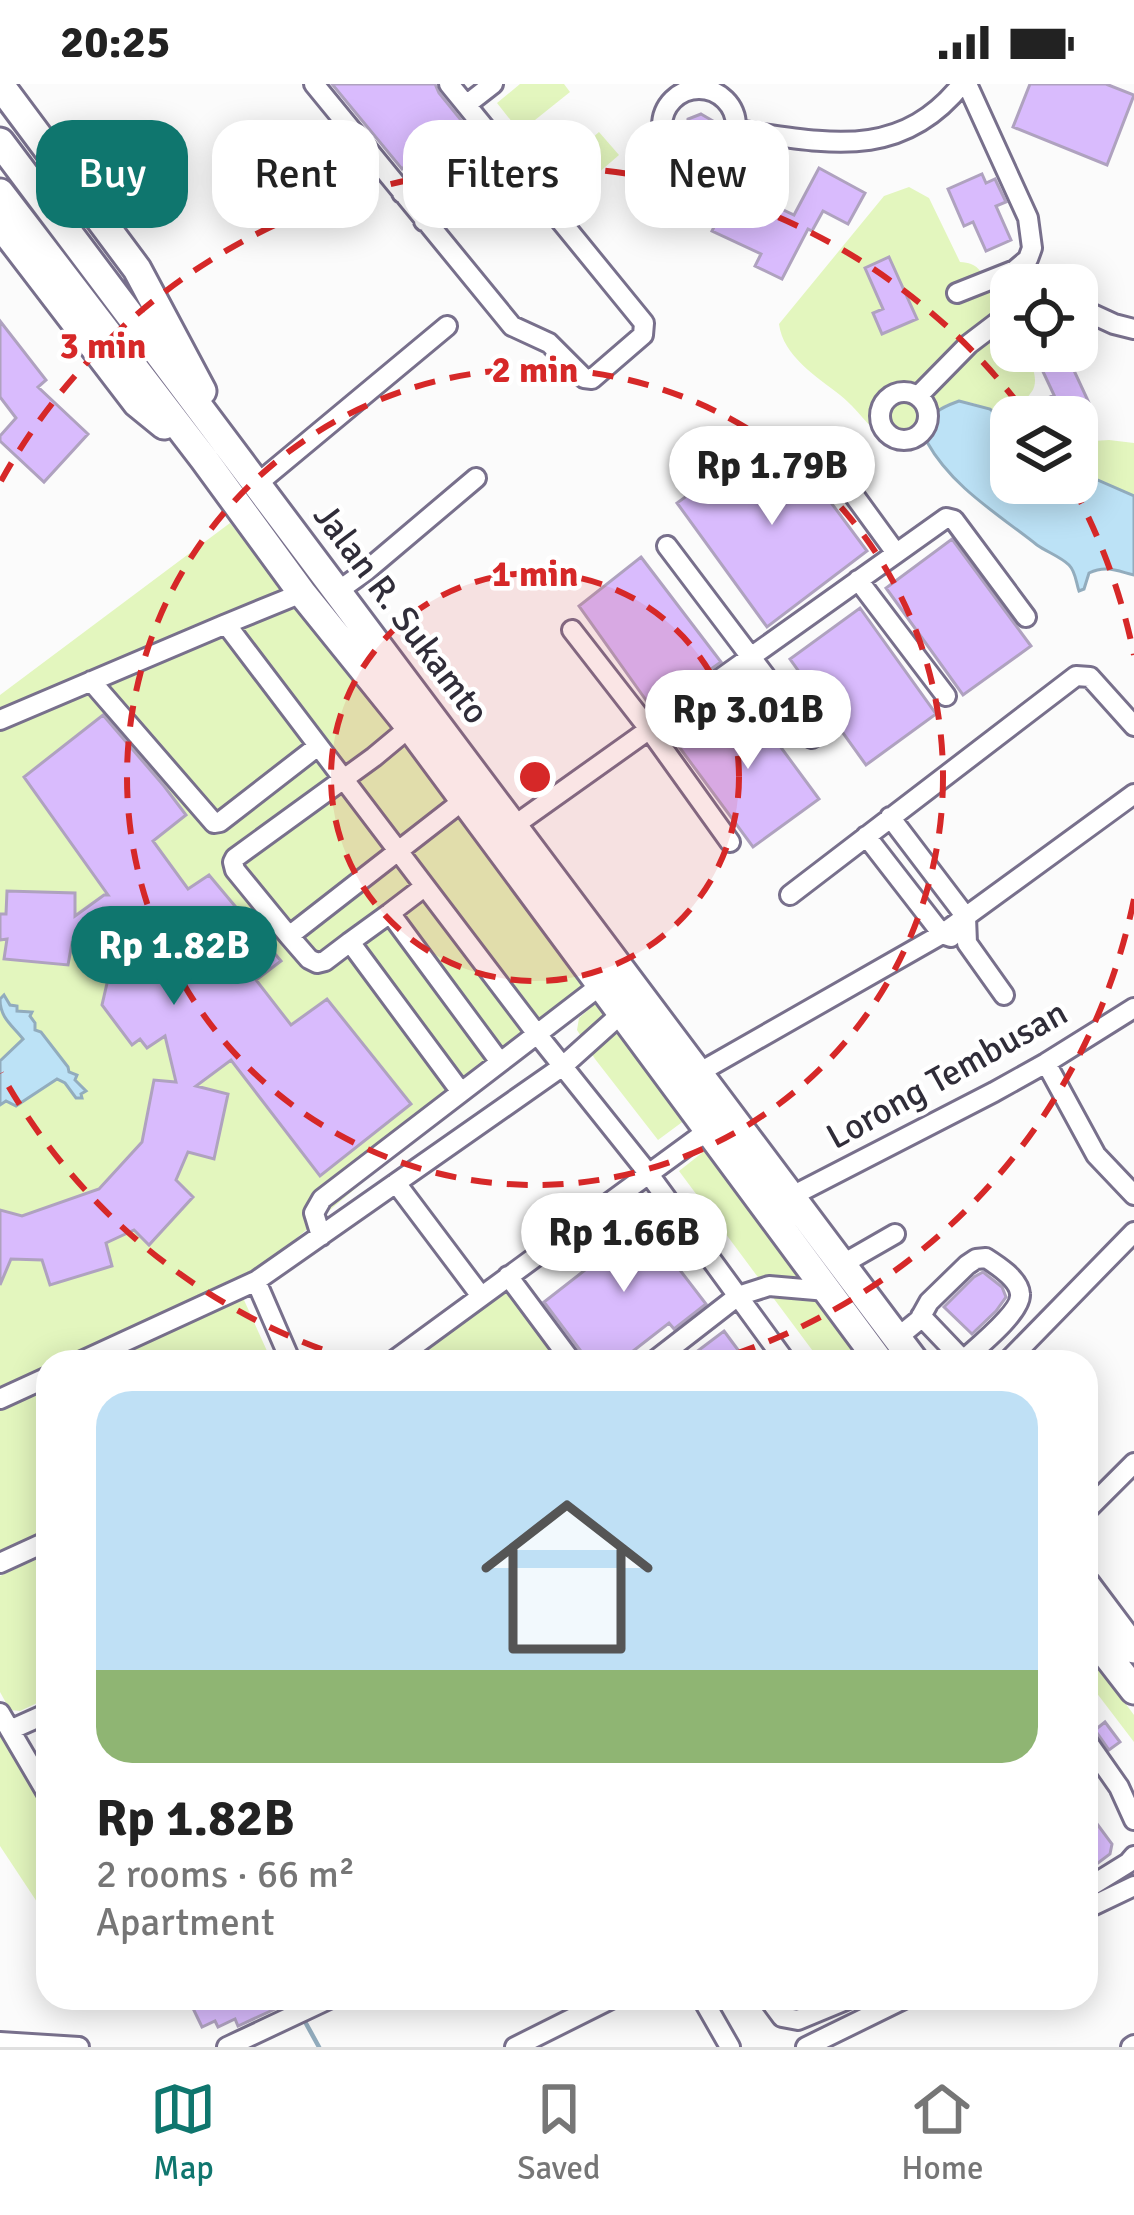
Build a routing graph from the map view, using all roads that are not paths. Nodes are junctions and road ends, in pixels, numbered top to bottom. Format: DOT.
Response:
graph roads {
  1 [pos="314,84"];
  2 [pos="448,84"];
  3 [pos="493,84"];
  4 [pos="965,84"];
  5 [pos="0,85"];
  6 [pos="466,105"];
  7 [pos="478,120"];
  8 [pos="735,130"];
  9 [pos="789,136"];
  10 [pos="0,142"];
  11 [pos="0,193"];
  12 [pos="401,193"];
  13 [pos="403,195"];
  14 [pos="0,224"];
  15 [pos="431,228"];
  16 [pos="566,228"];
  17 [pos="957,292"];
  18 [pos="1098,317"];
  19 [pos="447,326"];
  20 [pos="990,328"];
  21 [pos="1134,329"];
  22 [pos="919,396"];
  23 [pos="812,439"];
  24 [pos="215,450"];
  25 [pos="476,478"];
  26 [pos="257,484"];
  27 [pos="667,546"];
  28 [pos="896,553"];
  29 [pos="858,580"];
  30 [pos="338,591"];
  31 [pos="302,593"];
  32 [pos="1026,617"];
  33 [pos="226,624"];
  34 [pos="572,630"];
  35 [pos="751,657"];
  36 [pos="91,681"];
  37 [pos="946,696"];
  38 [pos="0,719"];
  39 [pos="1134,726"];
  40 [pos="410,727"];
  41 [pos="650,729"];
  42 [pos="812,738"];
  43 [pos="318,746"];
  44 [pos="344,779"];
  45 [pos="1134,794"];
  46 [pos="465,799"];
  47 [pos="890,817"];
  48 [pos="515,825"];
  49 [pos="866,836"];
  50 [pos="730,842"];
  51 [pos="397,852"];
  52 [pos="424,887"];
  53 [pos="790,895"];
  54 [pos="389,913"];
  55 [pos="966,917"];
  56 [pos="942,934"];
  57 [pos="289,936"];
  58 [pos="350,942"];
  59 [pos="967,943"];
  60 [pos="601,985"];
  61 [pos="1004,995"];
  62 [pos="1134,1008"];
  63 [pos="622,1013"];
  64 [pos="537,1034"];
  65 [pos="500,1062"];
  66 [pos="1046,1063"];
  67 [pos="563,1066"];
  68 [pos="700,1072"];
  69 [pos="460,1091"];
  70 [pos="710,1129"];
  71 [pos="648,1173"];
  72 [pos="396,1183"];
  73 [pos="1134,1195"];
  74 [pos="790,1197"];
  75 [pos="1134,1232"];
  76 [pos="895,1234"];
  77 [pos="321,1236"];
  78 [pos="842,1265"];
  79 [pos="508,1276"];
  80 [pos="256,1281"];
  81 [pos="827,1291"];
  82 [pos="481,1296"];
  83 [pos="738,1296"];
  84 [pos="921,1316"];
  85 [pos="897,1338"];
  86 [pos="106,1350"];
  87 [pos="286,1350"];
  88 [pos="408,1350"];
  89 [pos="563,1350"];
  90 [pos="668,1350"];
  91 [pos="777,1350"];
  92 [pos="871,1350"];
  93 [pos="906,1350"];
  94 [pos="952,1350"];
  95 [pos="973,1350"];
  96 [pos="1018,1350"];
  97 [pos="36,1382"];
  98 [pos="0,1399"];
  99 [pos="1134,1463"];
  100 [pos="1098,1499"];
  101 [pos="36,1546"];
  102 [pos="0,1563"];
  103 [pos="1098,1601"];
  104 [pos="1098,1644"];
  105 [pos="1134,1649"];
  106 [pos="1134,1690"];
  107 [pos="36,1716"];
  108 [pos="5,1722"];
  109 [pos="1098,1757"];
  110 [pos="36,1775"];
  111 [pos="1119,1786"];
  112 [pos="1134,1802"];
  113 [pos="1134,1820"];
  114 [pos="1134,1856"];
  115 [pos="1098,1882"];
  116 [pos="1134,1886"];
  117 [pos="1098,1903"];
  118 [pos="306,2010"];
  119 [pos="589,2010"];
  120 [pos="709,2010"];
  121 [pos="777,2010"];
  122 [pos="822,2010"];
  123 [pos="882,2010"];
  124 [pos="0,2042"];
  125 [pos="811,2046"];
  126 [pos="79,2047"];
  127 [pos="227,2047"];
  128 [pos="515,2047"];
  129 [pos="730,2047"];
  1 -- 12 [label="street"];
  2 -- 6 [label="street"];
  3 -- 6 [label="street"];
  4 -- 9 [label="street"];
  4 -- 17 [label="street"];
  5 -- 24 [label="highway"];
  6 -- 7 [label="street"];
  8 -- 8 [label="street"];
  10 -- 24 [label="highway, Jalan R. Sukamto"];
  11 -- 24 [label="highway, Jalan R. Sukamto"];
  12 -- 13 [label="street"];
  14 -- 24 [label="highway"];
  15 -- 16 [label="street"];
  18 -- 21 [label="street"];
  19 -- 26 [label="street"];
  20 -- 22 [label="street"];
  23 -- 28 [label="street"];
  24 -- 26 [label="highway, Jalan R. Sukamto"];
  24 -- 31 [label="highway, Jalan R. Sukamto"];
  25 -- 30 [label="street"];
  26 -- 30 [label="highway, Jalan R. Sukamto"];
  27 -- 35 [label="street"];
  28 -- 29 [label="street"];
  28 -- 32 [label="street"];
  29 -- 35 [label="street"];
  29 -- 37 [label="street"];
  30 -- 48 [label="highway, Jalan R. Sukamto"];
  31 -- 33 [label="street"];
  31 -- 40 [label="highway, Jalan R. Sukamto"];
  33 -- 36 [label="street"];
  33 -- 43 [label="street"];
  34 -- 41 [label="street"];
  35 -- 41 [label="street"];
  35 -- 42 [label="street"];
  36 -- 38 [label="street"];
  36 -- 43 [label="street"];
  39 -- 47 [label="street"];
  40 -- 44 [label="street"];
  40 -- 46 [label="highway, Jalan R. Sukamto"];
  41 -- 48 [label="street"];
  41 -- 50 [label="street"];
  43 -- 44 [label="street"];
  44 -- 51 [label="street"];
  44 -- 57 [label="street"];
  45 -- 55 [label="street"];
  46 -- 51 [label="street"];
  46 -- 60 [label="highway, Jalan R. Sukamto"];
  47 -- 49 [label="street"];
  47 -- 55 [label="street"];
  48 -- 68 [label="highway, Jalan R. Sukamto"];
  49 -- 53 [label="street"];
  49 -- 56 [label="street"];
  51 -- 52 [label="street"];
  51 -- 57 [label="street"];
  52 -- 54 [label="street"];
  52 -- 64 [label="street"];
  54 -- 58 [label="street"];
  54 -- 65 [label="street"];
  55 -- 56 [label="street"];
  55 -- 59 [label="street"];
  56 -- 59 [label="street"];
  56 -- 68 [label="street"];
  57 -- 58 [label="street"];
  58 -- 69 [label="street"];
  59 -- 61 [label="street"];
  60 -- 63 [label="highway, Jalan R. Sukamto"];
  60 -- 64 [label="street"];
  62 -- 66 [label="street, Lorong Tembusan"];
  63 -- 67 [label="street"];
  63 -- 70 [label="highway, Jalan R. Sukamto"];
  64 -- 65 [label="street"];
  64 -- 67 [label="street"];
  65 -- 69 [label="street"];
  66 -- 73 [label="street"];
  66 -- 74 [label="street, Lorong Tembusan"];
  67 -- 71 [label="street"];
  67 -- 72 [label="street"];
  68 -- 74 [label="highway, Jalan R. Sukamto"];
  69 -- 77 [label="street"];
  70 -- 71 [label="street"];
  70 -- 81 [label="highway, Jalan R. Sukamto"];
  71 -- 79 [label="street"];
  71 -- 83 [label="street"];
  72 -- 77 [label="street"];
  72 -- 82 [label="street"];
  74 -- 78 [label="highway, Jalan R. Sukamto"];
  75 -- 96 [label="street"];
  76 -- 78 [label="street"];
  77 -- 80 [label="street"];
  78 -- 85 [label="highway, Jalan R. Sukamto"];
  79 -- 82 [label="street"];
  79 -- 89 [label="street"];
  80 -- 86 [label="street"];
  80 -- 87 [label="street"];
  81 -- 83 [label="street"];
  81 -- 92 [label="highway, Jalan R. Sukamto"];
  82 -- 88 [label="street"];
  83 -- 90 [label="street"];
  83 -- 91 [label="street"];
  84 -- 85 [label="street"];
  84 -- 94 [label="street"];
  84 -- 95 [label="street"];
  85 -- 93 [label="highway, Jalan R. Sukamto"];
  97 -- 98 [label="street"];
  99 -- 100 [label="street"];
  101 -- 102 [label="street"];
  103 -- 105 [label="highway"];
  104 -- 106 [label="highway"];
  107 -- 108 [label="street"];
  108 -- 110 [label="street"];
  109 -- 111 [label="street"];
  111 -- 112 [label="street"];
  111 -- 113 [label="street"];
  114 -- 115 [label="street"];
  116 -- 117 [label="street"];
  118 -- 127 [label="street"];
  119 -- 128 [label="street"];
  120 -- 129 [label="street"];
  121 -- 122 [label="street"];
  123 -- 125 [label="street"];
  124 -- 126 [label="street"];
}
